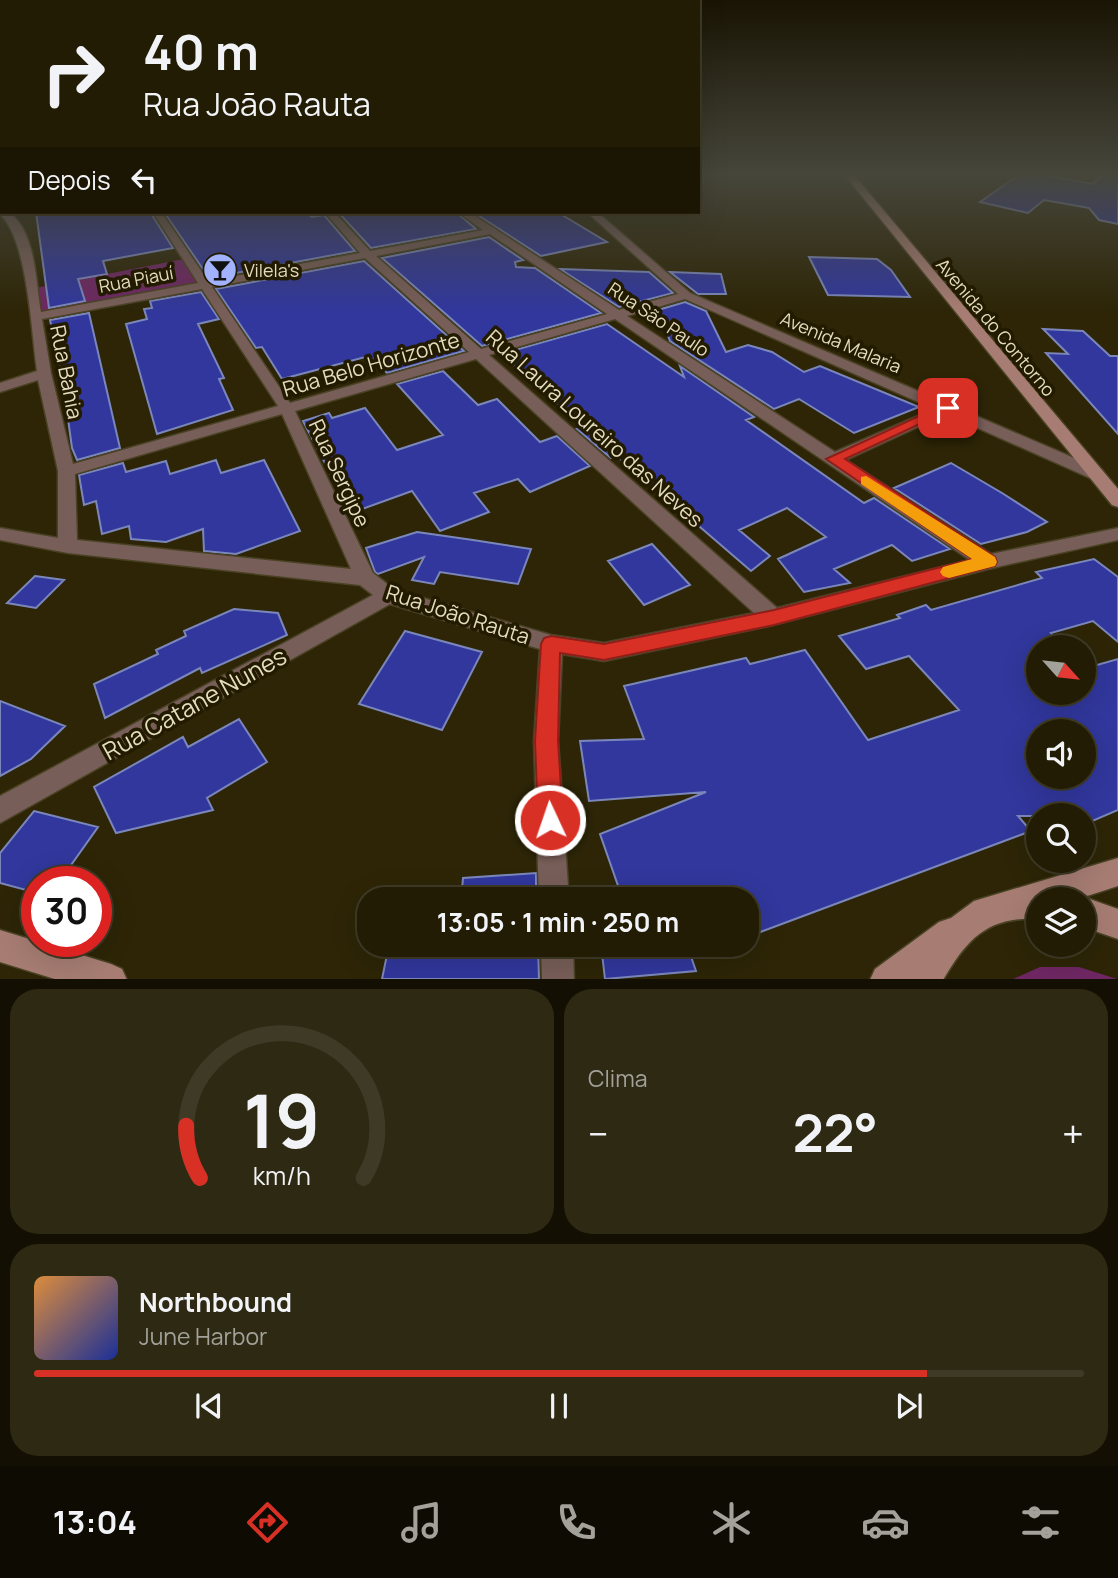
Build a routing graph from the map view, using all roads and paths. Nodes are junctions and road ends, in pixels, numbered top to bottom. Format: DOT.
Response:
graph roads {
  1 [pos="11,220"];
  2 [pos="162,220"];
  3 [pos="336,220"];
  4 [pos="601,220"];
  5 [pos="886,220"];
  6 [pos="485,222"];
  7 [pos="366,253"];
  8 [pos="205,284"];
  9 [pos="686,295"];
  10 [pos="616,314"];
  11 [pos="36,317"];
  12 [pos="482,354"];
  13 [pos="44,373"];
  14 [pos="0,388"];
  15 [pos="948,408"];
  16 [pos="287,409"];
  17 [pos="834,459"];
  18 [pos="66,471"];
  19 [pos="1096,474"];
  20 [pos="1118,501"];
  21 [pos="0,534"];
  22 [pos="1118,534"];
  23 [pos="68,546"];
  24 [pos="988,562"];
  25 [pos="365,578"];
  26 [pos="388,596"];
  27 [pos="774,617"];
  28 [pos="551,644"];
  29 [pos="0,810"];
  30 [pos="1118,872"];
  31 [pos="553,887"];
  32 [pos="1024,904"];
  33 [pos="976,915"];
  34 [pos="1096,916"];
  35 [pos="1118,924"];
  36 [pos="0,946"];
  37 [pos="557,957"];
  38 [pos="111,979"];
  39 [pos="558,979"];
  40 [pos="886,979"];
  41 [pos="926,979"];
  1 -- 11 [label="street, Rua Bahia"];
  2 -- 8 [label="street, Rua Sergipe"];
  3 -- 7 [label="street, Rua Laura Loureiro das Neves"];
  4 -- 9 [label="street, Avenida Malaria"];
  5 -- 19 [label="main road, Avenida do Contorno"];
  6 -- 7 [label="street, Rua Piauí"];
  6 -- 10 [label="street, Rua São Paulo"];
  7 -- 8 [label="street, Rua Piauí"];
  7 -- 12 [label="street, Rua Laura Loureiro das Neves"];
  8 -- 11 [label="street, Rua Piauí"];
  8 -- 16 [label="street, Rua Sergipe"];
  9 -- 10 [label="street, Rua Belo Horizonte"];
  9 -- 15 [label="street, Avenida Malaria"];
  10 -- 12 [label="street, Rua Belo Horizonte"];
  10 -- 17 [label="street, Rua São Paulo"];
  11 -- 13 [label="street, Rua Bahia"];
  12 -- 16 [label="street, Rua Belo Horizonte"];
  12 -- 27 [label="street, Rua Laura Loureiro das Neves"];
  13 -- 14 [label="street"];
  13 -- 18 [label="street, Rua Bahia"];
  15 -- 17 [label="street"];
  15 -- 19 [label="street, Avenida Malaria"];
  16 -- 18 [label="street, Rua Belo Horizonte"];
  16 -- 25 [label="street, Rua Sergipe"];
  17 -- 24 [label="street, Rua São Paulo"];
  18 -- 23 [label="street, Rua Bahia"];
  19 -- 20 [label="main road, Avenida do Contorno"];
  21 -- 23 [label="street, Rua João Rauta"];
  22 -- 24 [label="street, Rua João Rauta"];
  23 -- 25 [label="street, Rua João Rauta"];
  24 -- 27 [label="street, Rua João Rauta"];
  25 -- 26 [label="street, Rua João Rauta"];
  26 -- 28 [label="street, Rua João Rauta"];
  26 -- 29 [label="street, Rua Catane Nunes"];
  27 -- 28 [label="street, Rua João Rauta"];
  28 -- 31 [label="street"];
  30 -- 32 [label="main road"];
  32 -- 33 [label="main road"];
  33 -- 40 [label="main road"];
  33 -- 41 [label="main road"];
  34 -- 35 [label="main road"];
  36 -- 38 [label="main road"];
  37 -- 39 [label="street"];
}
